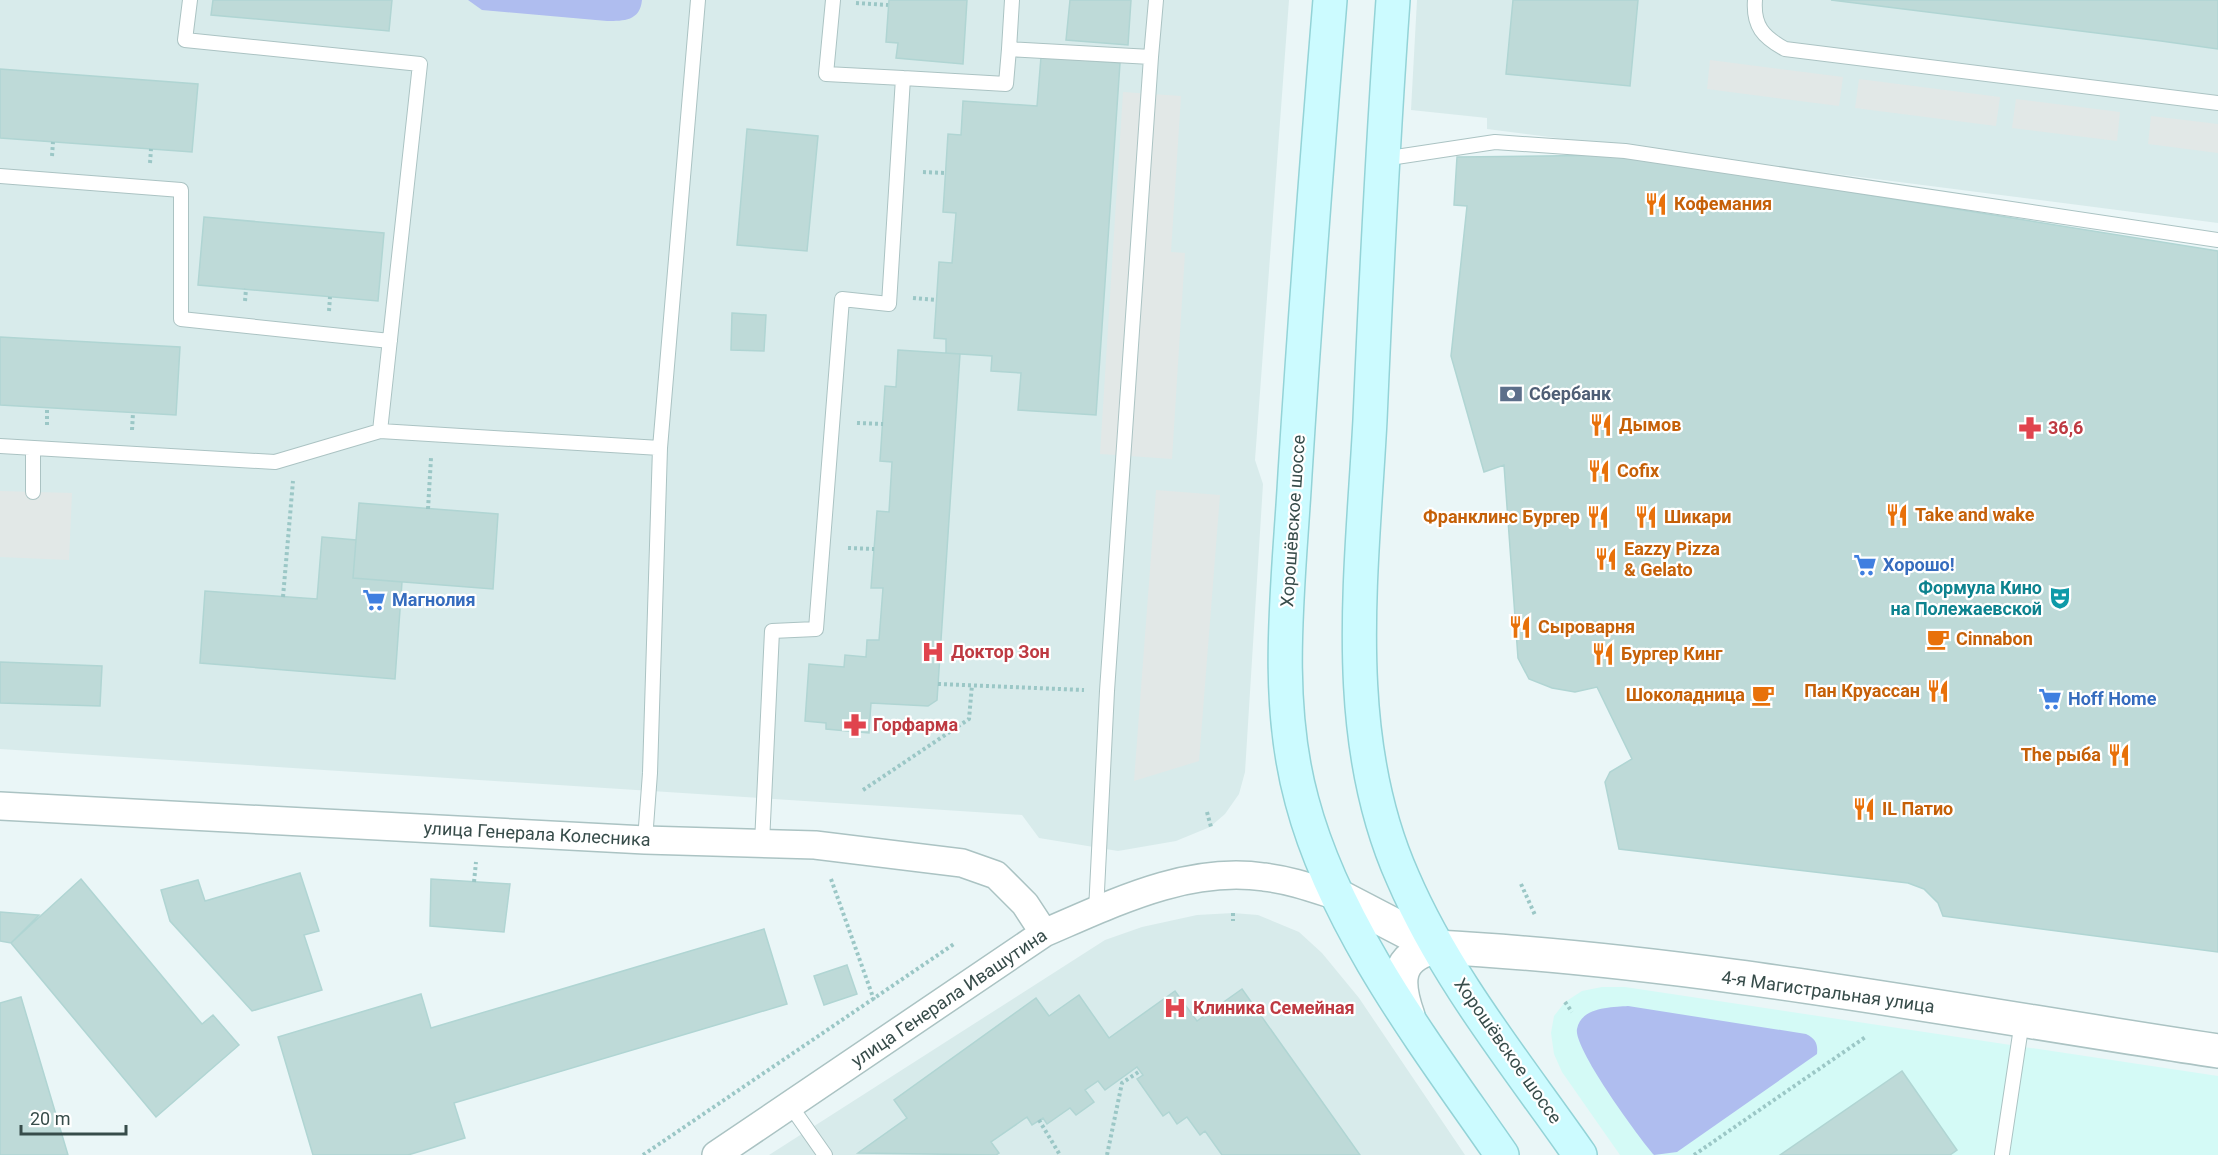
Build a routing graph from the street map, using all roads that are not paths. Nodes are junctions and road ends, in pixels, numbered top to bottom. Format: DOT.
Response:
graph roads {
  1 [pos="190,0"];
  2 [pos="698,0"];
  3 [pos="832,0"];
  4 [pos="1012,0"];
  5 [pos="1156,0"];
  6 [pos="1330,0"];
  7 [pos="1393,0"];
  8 [pos="1755,0"];
  9 [pos="1009,49"];
  10 [pos="1151,57"];
  11 [pos="903,78"];
  12 [pos="2218,103"];
  13 [pos="1383,159"];
  14 [pos="0,176"];
  15 [pos="2218,240"];
  16 [pos="390,341"];
  17 [pos="380,431"];
  18 [pos="0,446"];
  19 [pos="33,448"];
  20 [pos="660,448"];
  21 [pos="33,492"];
  22 [pos="0,806"];
  23 [pos="645,840"];
  24 [pos="762,843"];
  25 [pos="1340,897"];
  26 [pos="1096,910"];
  27 [pos="1044,933"];
  28 [pos="1436,947"];
  29 [pos="1408,1016"];
  30 [pos="2022,1021"];
  31 [pos="2218,1051"];
  32 [pos="790,1106"];
  33 [pos="1496,1153"];
  34 [pos="716,1155"];
  35 [pos="825,1155"];
  36 [pos="1580,1155"];
  37 [pos="2002,1155"];
  38 [pos="2007,1155"];
  1 -- 16 [label="lane"];
  2 -- 20 [label="lane"];
  3 -- 11 [label="lane"];
  4 -- 9 [label="lane"];
  5 -- 10 [label="lane"];
  6 -- 25 [label="main road, Хорошёвское шоссе"];
  7 -- 13 [label="main road, Хорошёвское шоссе"];
  8 -- 12 [label="lane"];
  9 -- 10 [label="lane"];
  9 -- 11 [label="lane"];
  10 -- 26 [label="lane"];
  11 -- 24 [label="lane"];
  13 -- 15 [label="lane"];
  13 -- 28 [label="main road, Хорошёвское шоссе"];
  14 -- 16 [label="lane"];
  16 -- 17 [label="lane"];
  17 -- 19 [label="lane"];
  17 -- 20 [label="lane"];
  18 -- 19 [label="lane"];
  19 -- 21 [label="lane"];
  20 -- 23 [label="lane"];
  22 -- 23 [label="street, улица Генерала Колесника"];
  23 -- 24 [label="street, улица Генерала Колесника"];
  24 -- 27 [label="street, улица Генерала Колесника"];
  25 -- 26 [label="street, улица Генерала Ивашутина"];
  25 -- 28 [label="street, улица Генерала Ивашутина"];
  25 -- 29 [label="main road, Хорошёвское шоссе"];
  26 -- 27 [label="street, улица Генерала Ивашутина"];
  27 -- 32 [label="street, улица Генерала Ивашутина"];
  28 -- 29 [label="street, Хорошёвское шоссе"];
  28 -- 30 [label="street, 4-я Магистральная улица"];
  28 -- 36 [label="main road, Хорошёвское шоссе"];
  29 -- 33 [label="main road, Хорошёвское шоссе"];
  30 -- 31 [label="street, 4-я Магистральная улица"];
  30 -- 37 [label="lane"];
  32 -- 34 [label="street, улица Генерала Ивашутина"];
  32 -- 35 [label="lane"];
  37 -- 38 [label="lane"];
}
